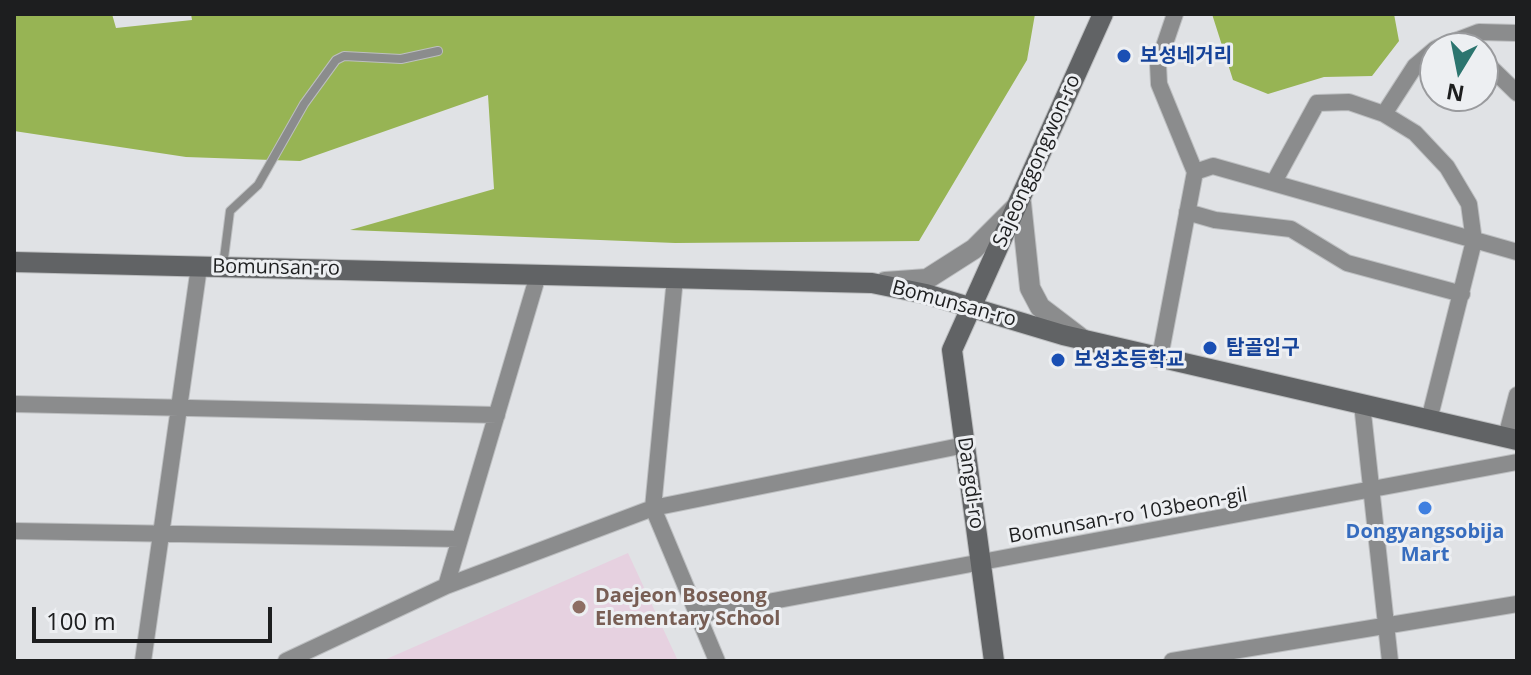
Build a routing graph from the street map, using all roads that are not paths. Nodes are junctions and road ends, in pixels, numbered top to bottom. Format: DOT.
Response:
graph roads {
  1 [pos="1103,14"];
  2 [pos="1175,14"];
  3 [pos="438,51"];
  4 [pos="1419,63"];
  5 [pos="1499,76"];
  6 [pos="1517,93"];
  7 [pos="1384,114"];
  8 [pos="1195,172"];
  9 [pos="1274,182"];
  10 [pos="1021,203"];
  11 [pos="1187,212"];
  12 [pos="1474,241"];
  13 [pos="1517,252"];
  14 [pos="14,262"];
  15 [pos="199,267"];
  16 [pos="223,267"];
  17 [pos="538,275"];
  18 [pos="675,278"];
  19 [pos="872,283"];
  20 [pos="1462,294"];
  21 [pos="969,307"];
  22 [pos="1082,339"];
  23 [pos="1160,357"];
  24 [pos="1517,395"];
  25 [pos="14,404"];
  26 [pos="1362,404"];
  27 [pos="177,408"];
  28 [pos="497,415"];
  29 [pos="1429,420"];
  30 [pos="1511,438"];
  31 [pos="965,445"];
  32 [pos="1517,462"];
  33 [pos="1372,492"];
  34 [pos="653,508"];
  35 [pos="14,531"];
  36 [pos="159,534"];
  37 [pos="459,539"];
  38 [pos="981,563"];
  39 [pos="446,586"];
  40 [pos="1517,604"];
  41 [pos="698,615"];
  42 [pos="1387,625"];
  43 [pos="143,661"];
  44 [pos="286,661"];
  45 [pos="717,661"];
  46 [pos="994,661"];
  47 [pos="1172,661"];
  48 [pos="1390,661"];
  1 -- 10 [label="main road, Sajeonggongwon-ro"];
  2 -- 8 [label="street"];
  3 -- 16 [label="lane"];
  4 -- 7 [label="street"];
  5 -- 6 [label="street"];
  7 -- 9 [label="street"];
  7 -- 12 [label="street"];
  8 -- 9 [label="street"];
  8 -- 11 [label="street"];
  9 -- 12 [label="street"];
  10 -- 19 [label="street"];
  10 -- 21 [label="main road, Sajeonggongwon-ro"];
  10 -- 22 [label="street"];
  11 -- 20 [label="street"];
  11 -- 23 [label="street"];
  12 -- 13 [label="street"];
  12 -- 20 [label="street"];
  14 -- 15 [label="main road, Bomunsan-ro"];
  15 -- 16 [label="main road, Bomunsan-ro"];
  15 -- 27 [label="street"];
  16 -- 17 [label="main road, Bomunsan-ro"];
  17 -- 18 [label="main road, Bomunsan-ro"];
  17 -- 28 [label="street"];
  18 -- 19 [label="main road, Bomunsan-ro"];
  18 -- 34 [label="street"];
  19 -- 21 [label="main road, Bomunsan-ro"];
  20 -- 29 [label="street"];
  21 -- 22 [label="main road, Bomunsan-ro"];
  21 -- 31 [label="main road, Dangdi-ro"];
  22 -- 23 [label="main road, Bomunsan-ro"];
  23 -- 26 [label="main road, Bomunsan-ro"];
  24 -- 30 [label="street"];
  25 -- 27 [label="street"];
  26 -- 29 [label="main road, Bomunsan-ro"];
  26 -- 33 [label="street"];
  27 -- 28 [label="street"];
  27 -- 36 [label="street"];
  28 -- 37 [label="street"];
  29 -- 30 [label="main road, Bomunsan-ro"];
  31 -- 34 [label="street"];
  31 -- 38 [label="main road, Dangdi-ro"];
  32 -- 33 [label="street, Bomunsan-ro 103beon-gil"];
  33 -- 38 [label="street, Bomunsan-ro 103beon-gil"];
  33 -- 42 [label="street"];
  34 -- 39 [label="street"];
  34 -- 41 [label="street"];
  35 -- 36 [label="street"];
  36 -- 37 [label="street"];
  36 -- 43 [label="street"];
  37 -- 39 [label="street"];
  38 -- 41 [label="street, Bomunsan-ro 103beon-gil"];
  38 -- 46 [label="main road, Dangdi-ro"];
  39 -- 44 [label="street"];
  40 -- 42 [label="street"];
  41 -- 45 [label="street"];
  42 -- 47 [label="street"];
  42 -- 48 [label="street"];
}
